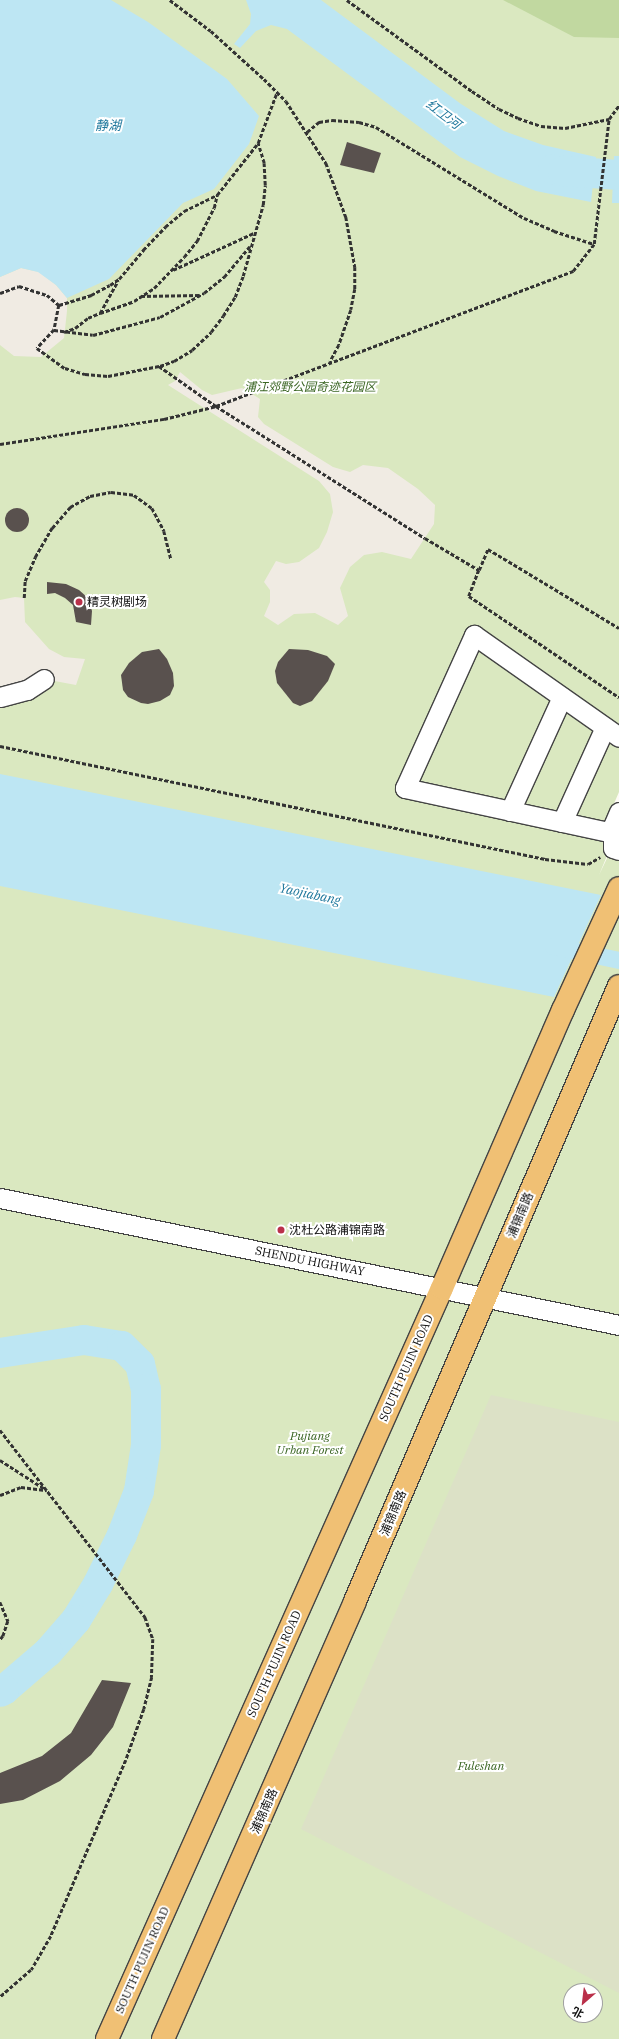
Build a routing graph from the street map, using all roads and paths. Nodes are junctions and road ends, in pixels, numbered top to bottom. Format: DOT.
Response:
graph roads {
  1 [pos="170,0"];
  2 [pos="347,0"];
  3 [pos="276,92"];
  4 [pos="619,106"];
  5 [pos="609,119"];
  6 [pos="307,132"];
  7 [pos="258,143"];
  8 [pos="217,195"];
  9 [pos="255,233"];
  10 [pos="594,244"];
  11 [pos="250,246"];
  12 [pos="172,270"];
  13 [pos="119,279"];
  14 [pos="0,293"];
  15 [pos="201,295"];
  16 [pos="141,296"];
  17 [pos="59,305"];
  18 [pos="100,313"];
  19 [pos="54,330"];
  20 [pos="64,332"];
  21 [pos="330,363"];
  22 [pos="159,366"];
  23 [pos="216,406"];
  24 [pos="0,444"];
  25 [pos="171,559"];
  26 [pos="479,570"];
  27 [pos="24,598"];
  28 [pos="619,628"];
  29 [pos="44,679"];
  30 [pos="0,697"];
  31 [pos="562,697"];
  32 [pos="619,697"];
  33 [pos="612,732"];
  34 [pos="0,746"];
  35 [pos="510,811"];
  36 [pos="619,812"];
  37 [pos="562,822"];
  38 [pos="615,843"];
  39 [pos="619,888"];
  40 [pos="615,994"];
  41 [pos="0,1198"];
  42 [pos="442,1288"];
  43 [pos="485,1298"];
  44 [pos="619,1325"];
  45 [pos="0,1430"];
  46 [pos="0,1460"];
  47 [pos="48,1490"];
  48 [pos="0,1495"];
  49 [pos="0,1602"];
  50 [pos="0,1640"];
  51 [pos="0,1997"];
  52 [pos="107,2039"];
  53 [pos="163,2039"];
  1 -- 3 [label="path"];
  2 -- 5 [label="path"];
  3 -- 6 [label="path"];
  3 -- 7 [label="path"];
  4 -- 5 [label="path"];
  5 -- 10 [label="path"];
  6 -- 10 [label="path"];
  6 -- 21 [label="path"];
  7 -- 8 [label="path"];
  7 -- 9 [label="path"];
  8 -- 12 [label="path"];
  8 -- 13 [label="path"];
  9 -- 11 [label="path"];
  9 -- 12 [label="path"];
  10 -- 21 [label="path"];
  11 -- 15 [label="path"];
  11 -- 22 [label="path"];
  12 -- 16 [label="path"];
  13 -- 17 [label="path"];
  13 -- 18 [label="path"];
  14 -- 17 [label="path"];
  15 -- 16 [label="path"];
  15 -- 20 [label="path"];
  16 -- 18 [label="path"];
  17 -- 19 [label="path"];
  18 -- 20 [label="path"];
  19 -- 20 [label="path"];
  19 -- 22 [label="path"];
  21 -- 23 [label="path"];
  22 -- 23 [label="path"];
  23 -- 24 [label="path"];
  23 -- 26 [label="path"];
  25 -- 27 [label="path"];
  26 -- 28 [label="path"];
  26 -- 32 [label="path"];
  29 -- 30 [label="street"];
  31 -- 33 [label="street"];
  31 -- 35 [label="street"];
  31 -- 35 [label="street"];
  33 -- 37 [label="street"];
  34 -- 38 [label="path"];
  35 -- 37 [label="street"];
  36 -- 38 [label="street"];
  37 -- 38 [label="street"];
  39 -- 42 [label="main road, SOUTH PUJIN ROAD"];
  40 -- 43 [label="main road, 浦锦南路"];
  41 -- 42 [label="street, SHENDU HIGHWAY"];
  42 -- 43 [label="street, SHENDU HIGHWAY"];
  42 -- 52 [label="main road, SOUTH PUJIN ROAD"];
  43 -- 44 [label="street, SHENDU HIGHWAY"];
  43 -- 53 [label="main road, 浦锦南路"];
  45 -- 47 [label="path"];
  46 -- 47 [label="path"];
  47 -- 48 [label="path"];
  47 -- 51 [label="path"];
  49 -- 50 [label="path"];
}
